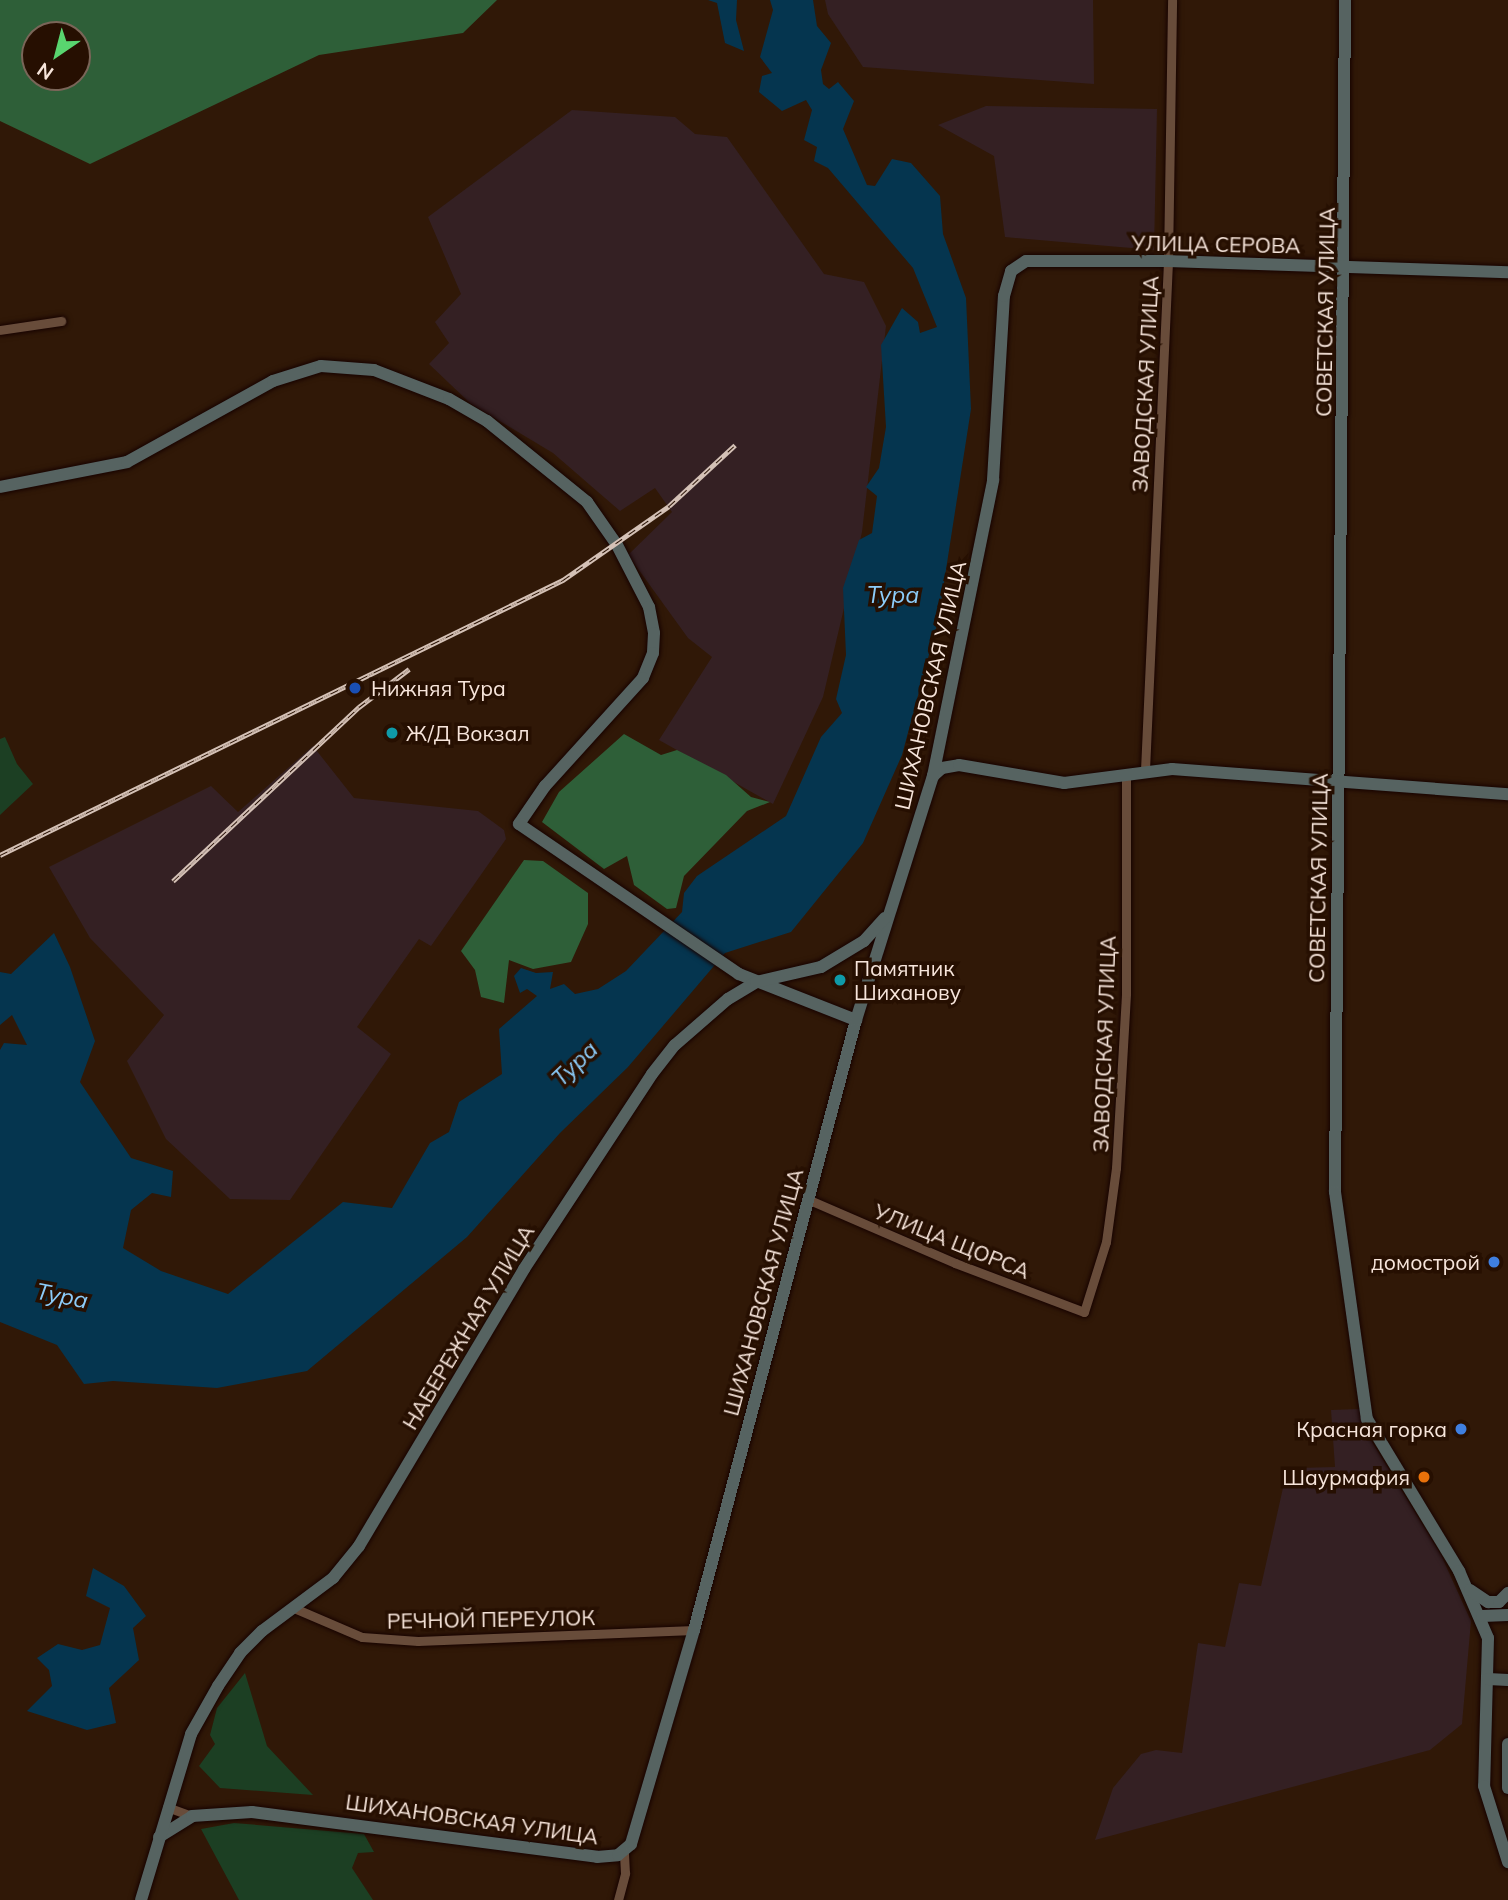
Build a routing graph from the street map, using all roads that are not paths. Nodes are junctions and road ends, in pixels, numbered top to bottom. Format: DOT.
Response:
graph roads {
  1 [pos="1172,0"];
  2 [pos="1345,0"];
  3 [pos="1168,261"];
  4 [pos="1345,267"];
  5 [pos="1011,271"];
  6 [pos="1508,272"];
  7 [pos="61,321"];
  8 [pos="0,330"];
  9 [pos="0,487"];
  10 [pos="1145,770"];
  11 [pos="1126,774"];
  12 [pos="933,776"];
  13 [pos="1339,782"];
  14 [pos="1508,794"];
  15 [pos="890,912"];
  16 [pos="756,982"];
  17 [pos="856,1020"];
  18 [pos="807,1199"];
  19 [pos="1084,1312"];
  20 [pos="1467,1587"];
  21 [pos="1508,1593"];
  22 [pos="294,1608"];
  23 [pos="1508,1615"];
  24 [pos="1482,1616"];
  25 [pos="694,1630"];
  26 [pos="1488,1679"];
  27 [pos="1508,1680"];
  28 [pos="1508,1744"];
  29 [pos="1507,1785"];
  30 [pos="1485,1788"];
  31 [pos="167,1807"];
  32 [pos="192,1816"];
  33 [pos="159,1837"];
  34 [pos="624,1851"];
  35 [pos="1508,1860"];
  36 [pos="141,1900"];
  37 [pos="618,1900"];
  1 -- 3 [label="street, ЗАВОДСКАЯ УЛИЦА"];
  2 -- 4 [label="main road, СОВЕТСКАЯ УЛИЦА"];
  3 -- 4 [label="main road, УЛИЦА СЕРОВА"];
  3 -- 5 [label="main road, УЛИЦА СЕРОВА"];
  3 -- 10 [label="street, ЗАВОДСКАЯ УЛИЦА"];
  4 -- 6 [label="main road, УЛИЦА СЕРОВА"];
  4 -- 13 [label="main road, СОВЕТСКАЯ УЛИЦА"];
  5 -- 12 [label="main road, ШИХАНОВСКАЯ УЛИЦА"];
  7 -- 8 [label="street"];
  9 -- 16 [label="main road"];
  10 -- 11 [label="main road"];
  10 -- 13 [label="main road"];
  11 -- 12 [label="main road"];
  11 -- 19 [label="street, ЗАВОДСКАЯ УЛИЦА"];
  12 -- 15 [label="main road, ШИХАНОВСКАЯ УЛИЦА"];
  13 -- 14 [label="main road"];
  13 -- 20 [label="main road, СОВЕТСКАЯ УЛИЦА"];
  15 -- 16 [label="main road, НАБЕРЕЖНАЯ УЛИЦА"];
  15 -- 17 [label="main road, ШИХАНОВСКАЯ УЛИЦА"];
  16 -- 17 [label="main road"];
  16 -- 22 [label="main road, НАБЕРЕЖНАЯ УЛИЦА"];
  17 -- 18 [label="main road, ШИХАНОВСКАЯ УЛИЦА"];
  18 -- 19 [label="street, УЛИЦА ЩОРСА"];
  18 -- 25 [label="main road, ШИХАНОВСКАЯ УЛИЦА"];
  20 -- 21 [label="main road"];
  20 -- 24 [label="main road, СОВЕТСКАЯ УЛИЦА"];
  22 -- 25 [label="street, РЕЧНОЙ ПЕРЕУЛОК"];
  22 -- 31 [label="main road, НАБЕРЕЖНАЯ УЛИЦА"];
  23 -- 24 [label="main road"];
  24 -- 26 [label="main road, СОВЕТСКАЯ УЛИЦА"];
  25 -- 34 [label="main road, ШИХАНОВСКАЯ УЛИЦА"];
  26 -- 27 [label="main road"];
  26 -- 30 [label="main road, СОВЕТСКАЯ УЛИЦА"];
  28 -- 29 [label="main road"];
  29 -- 30 [label="main road"];
  30 -- 35 [label="main road, СОВЕТСКАЯ УЛИЦА"];
  31 -- 32 [label="street"];
  31 -- 33 [label="main road, НАБЕРЕЖНАЯ УЛИЦА"];
  32 -- 33 [label="main road"];
  32 -- 34 [label="main road, ШИХАНОВСКАЯ УЛИЦА"];
  33 -- 36 [label="main road, НАБЕРЕЖНАЯ УЛИЦА"];
  34 -- 37 [label="street"];
}
